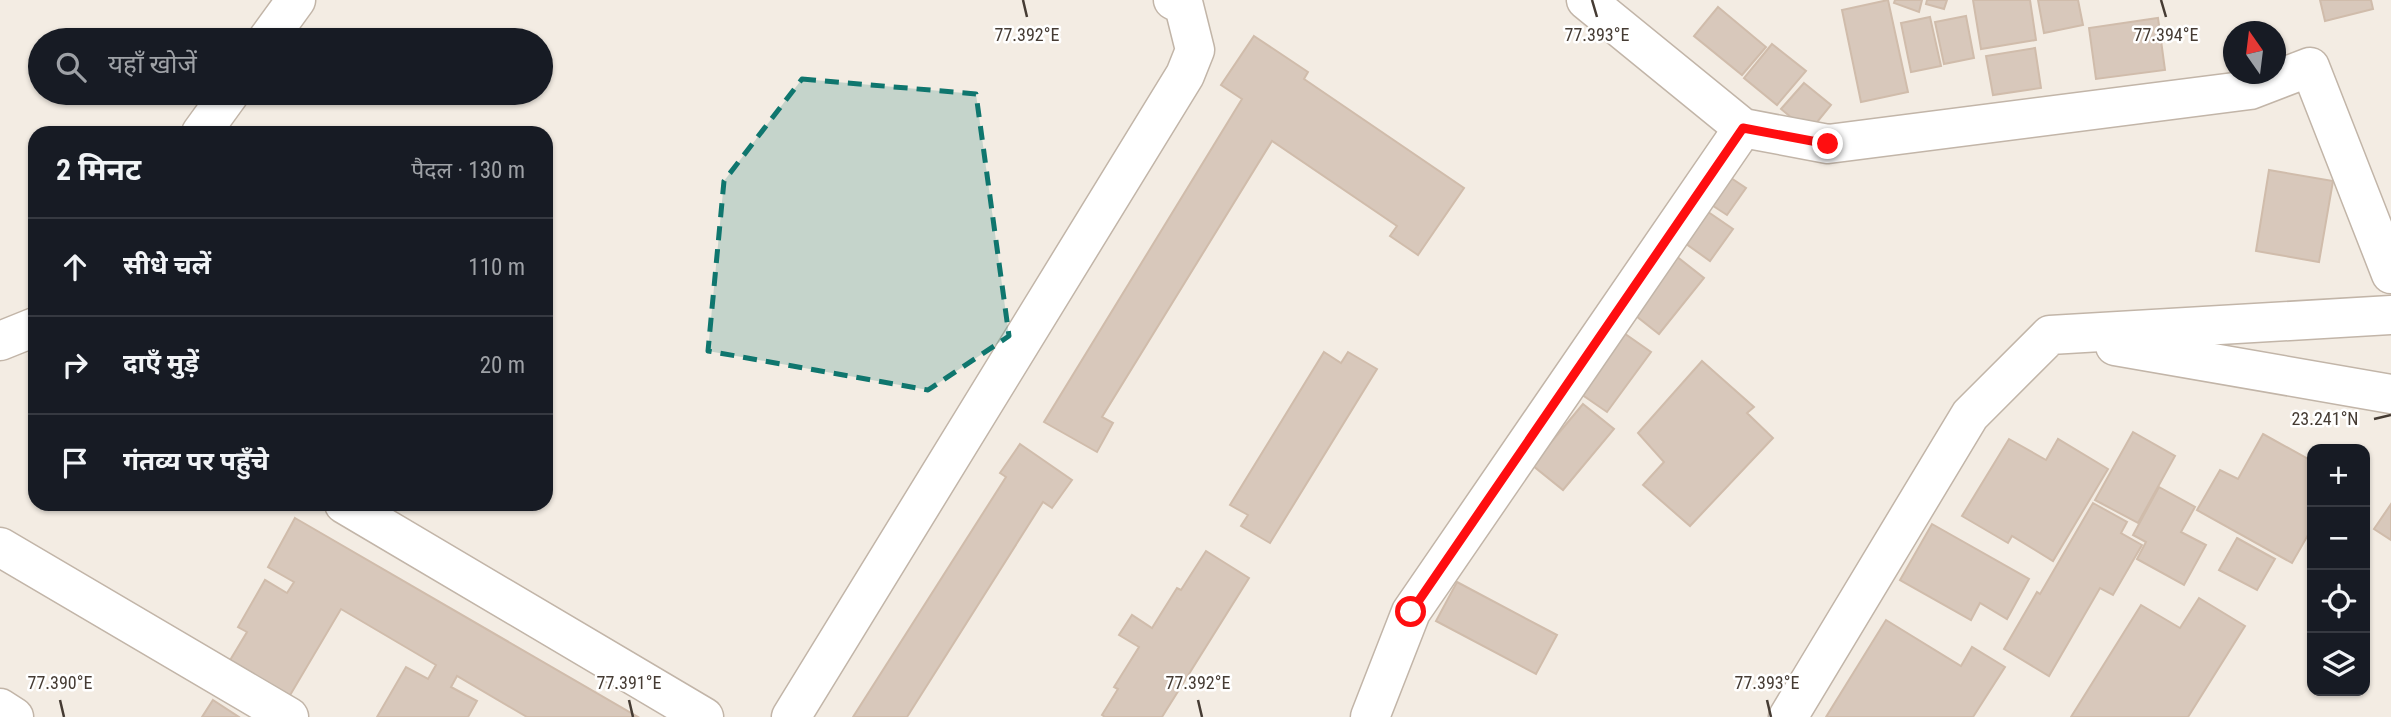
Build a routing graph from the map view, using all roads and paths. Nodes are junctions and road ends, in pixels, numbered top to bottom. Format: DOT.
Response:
graph roads {
  1 [pos="296,0"];
  2 [pos="1173,0"];
  3 [pos="1586,0"];
  4 [pos="276,28"];
  5 [pos="221,105"];
  6 [pos="206,126"];
  7 [pos="1743,128"];
  8 [pos="2391,274"];
  9 [pos="2391,315"];
  10 [pos="28,330"];
  11 [pos="2050,335"];
  12 [pos="0,341"];
  13 [pos="2391,394"];
  14 [pos="356,511"];
  15 [pos="0,547"];
  16 [pos="0,708"];
  17 [pos="14,717"];
  18 [pos="289,717"];
  19 [pos="704,717"];
  20 [pos="791,717"];
  21 [pos="1370,717"];
  22 [pos="1788,717"];
  1 -- 4 [label="street"];
  2 -- 20 [label="street"];
  3 -- 7 [label="street"];
  5 -- 6 [label="street"];
  7 -- 8 [label="street"];
  7 -- 21 [label="street"];
  9 -- 11 [label="street"];
  10 -- 12 [label="street"];
  11 -- 13 [label="street"];
  11 -- 22 [label="street"];
  14 -- 19 [label="street"];
  15 -- 18 [label="street"];
  16 -- 17 [label="street"];
}
